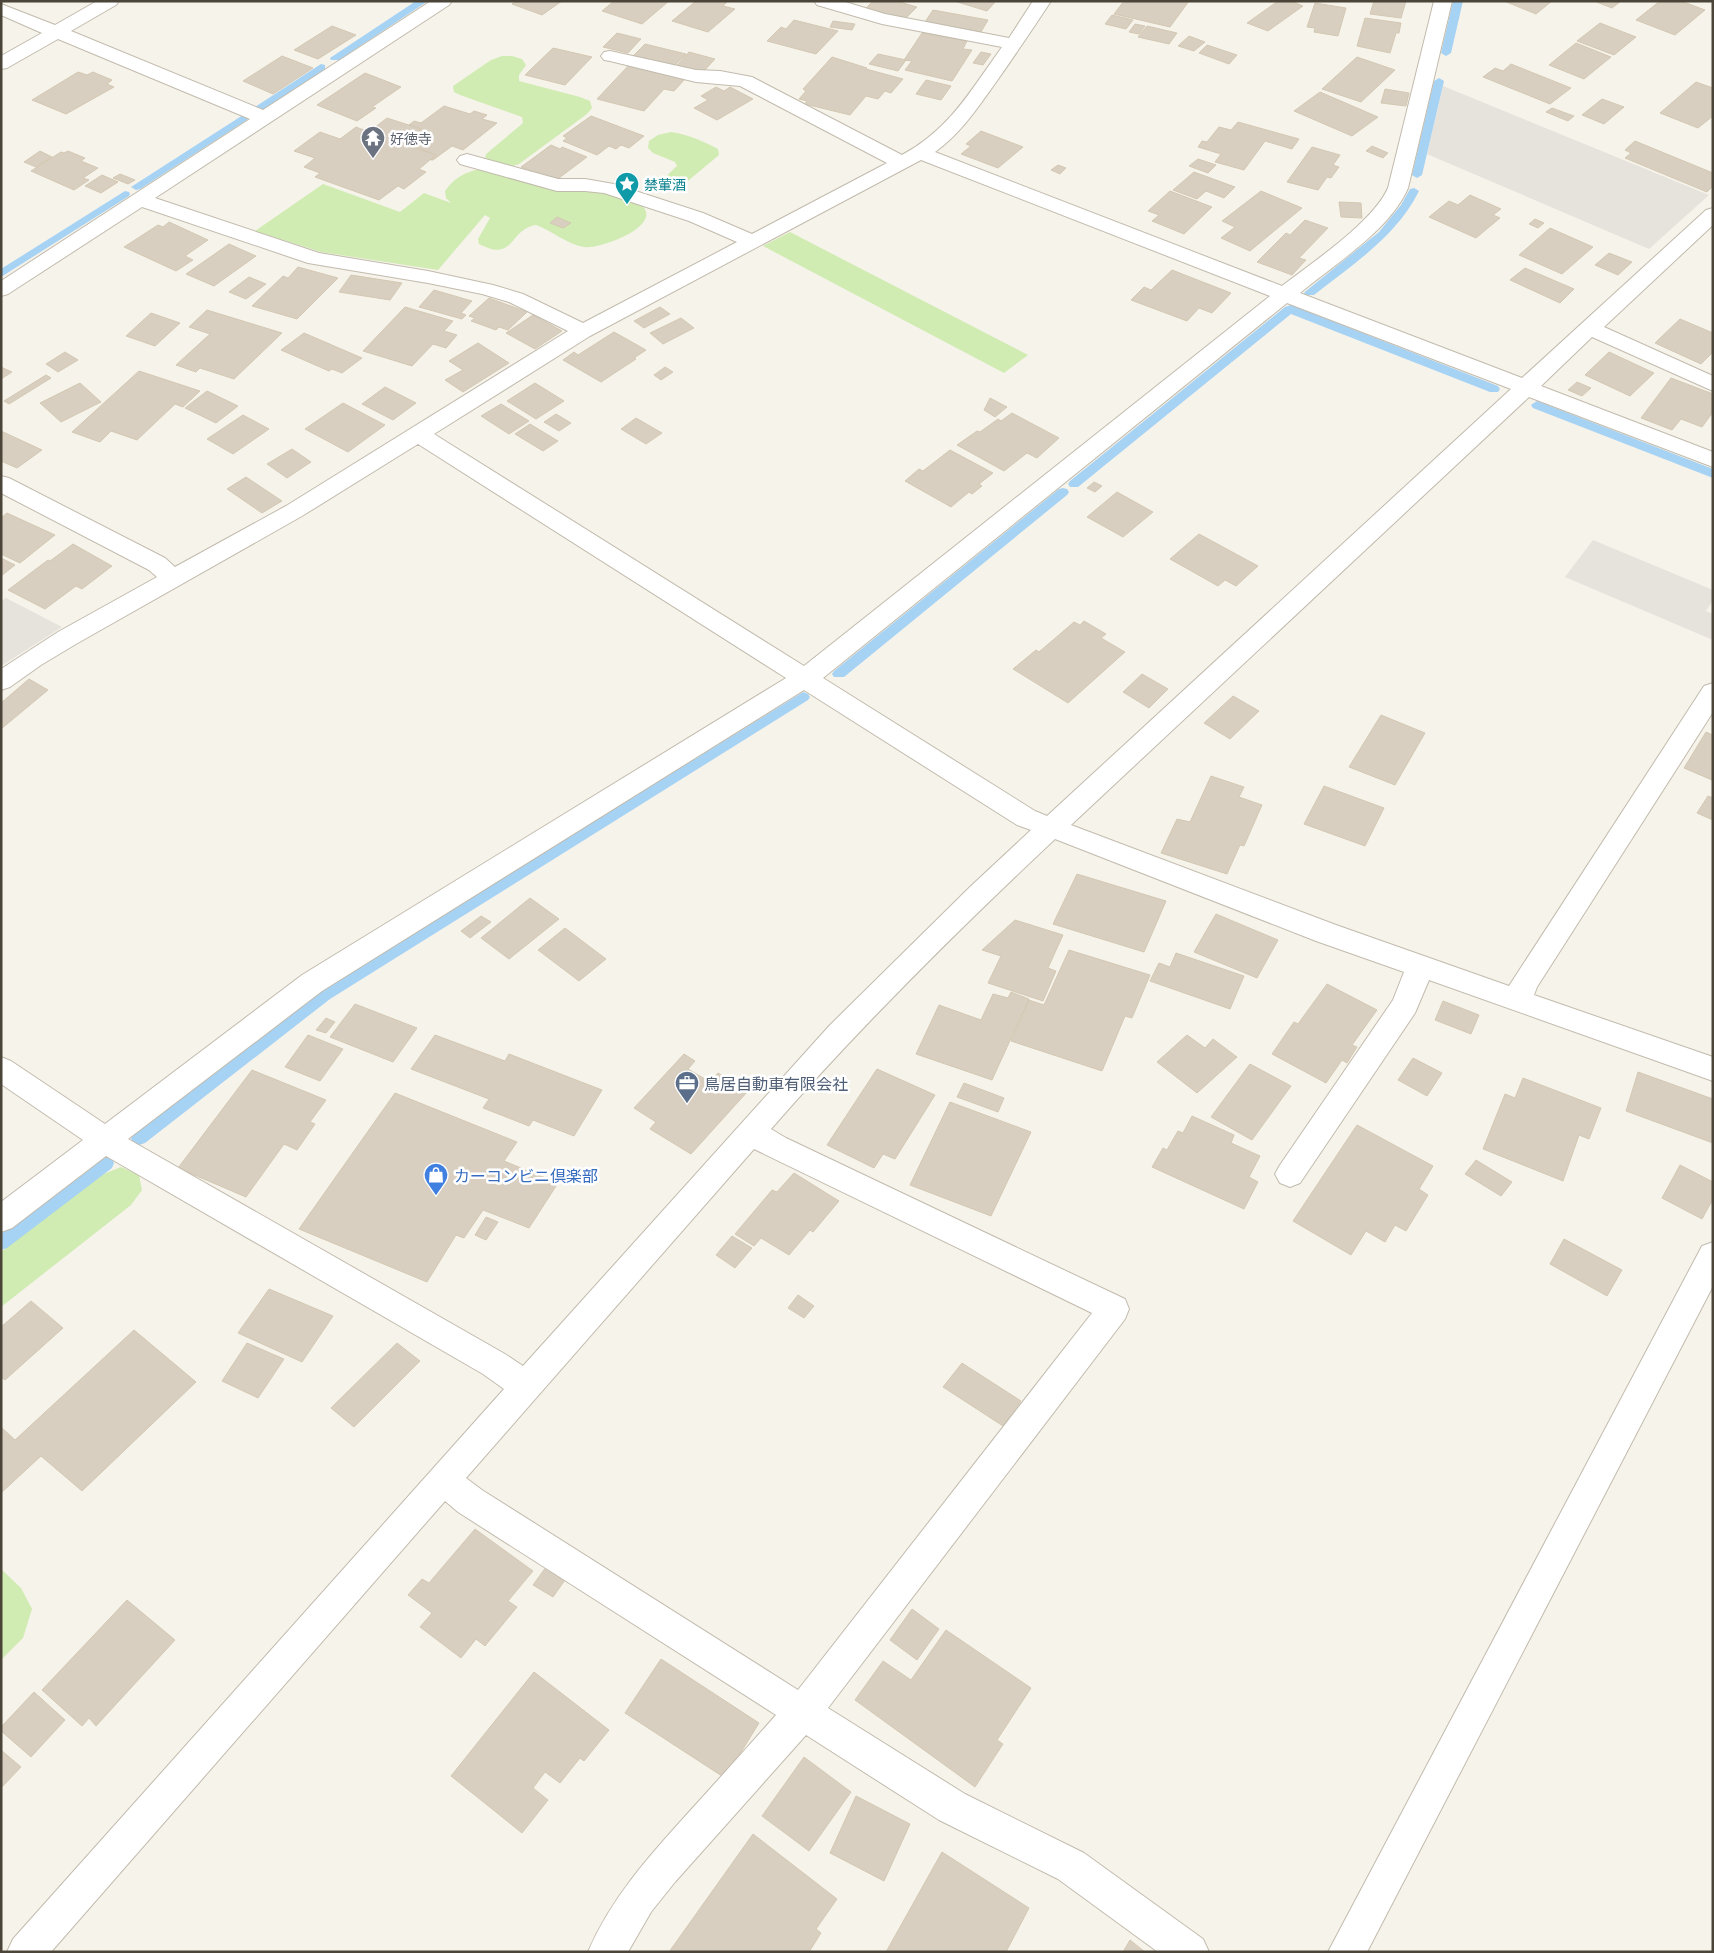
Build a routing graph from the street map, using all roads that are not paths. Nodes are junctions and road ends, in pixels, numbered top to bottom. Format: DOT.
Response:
graph roads {
  1 [pos="110,1"];
  2 [pos="443,1"];
  3 [pos="823,1"];
  4 [pos="1042,1"];
  5 [pos="1443,1"];
  6 [pos="1,9"];
  7 [pos="57,32"];
  8 [pos="1014,44"];
  9 [pos="610,56"];
  10 [pos="1,64"];
  11 [pos="265,118"];
  12 [pos="922,152"];
  13 [pos="467,160"];
  14 [pos="902,162"];
  15 [pos="141,199"];
  16 [pos="1713,214"];
  17 [pos="751,243"];
  18 [pos="1,290"];
  19 [pos="1286,295"];
  20 [pos="1589,328"];
  21 [pos="584,331"];
  22 [pos="1713,384"];
  23 [pos="1526,387"];
  24 [pos="418,434"];
  25 [pos="1713,460"];
  26 [pos="1,482"];
  27 [pos="173,578"];
  28 [pos="804,678"];
  29 [pos="1,681"];
  30 [pos="1713,692"];
  31 [pos="1050,827"];
  32 [pos="1420,967"];
  33 [pos="1518,1001"];
  34 [pos="1,1069"];
  35 [pos="1713,1069"];
  36 [pos="751,1132"];
  37 [pos="105,1140"];
  38 [pos="1290,1174"];
  39 [pos="1,1219"];
  40 [pos="1713,1255"];
  41 [pos="526,1386"];
  42 [pos="443,1480"];
  43 [pos="803,1712"];
  44 [pos="26,1952"];
  45 [pos="607,1952"];
  46 [pos="1190,1952"];
  47 [pos="1348,1952"];
  1 -- 7 [label="street"];
  2 -- 11 [label="street"];
  3 -- 8 [label="street"];
  4 -- 8 [label="street"];
  5 -- 19 [label="street"];
  6 -- 7 [label="street"];
  7 -- 10 [label="street"];
  7 -- 11 [label="street"];
  8 -- 12 [label="street"];
  9 -- 14 [label="street"];
  11 -- 15 [label="street"];
  12 -- 14 [label="street"];
  12 -- 19 [label="street"];
  13 -- 17 [label="street"];
  14 -- 17 [label="street"];
  15 -- 18 [label="street"];
  15 -- 21 [label="street"];
  16 -- 20 [label="street"];
  17 -- 21 [label="street"];
  19 -- 23 [label="street"];
  19 -- 28 [label="street"];
  20 -- 22 [label="street"];
  20 -- 23 [label="street"];
  21 -- 24 [label="street"];
  23 -- 25 [label="street"];
  23 -- 31 [label="street"];
  24 -- 27 [label="street"];
  24 -- 28 [label="street"];
  26 -- 27 [label="street"];
  27 -- 29 [label="street"];
  28 -- 31 [label="street"];
  28 -- 37 [label="street"];
  30 -- 33 [label="street"];
  31 -- 32 [label="street"];
  31 -- 36 [label="street"];
  32 -- 33 [label="street"];
  32 -- 38 [label="street"];
  33 -- 35 [label="street"];
  34 -- 37 [label="street"];
  36 -- 41 [label="street"];
  36 -- 43 [label="street"];
  37 -- 39 [label="street"];
  37 -- 41 [label="street"];
  40 -- 47 [label="street"];
  41 -- 42 [label="street"];
  42 -- 43 [label="street"];
  42 -- 44 [label="street"];
  43 -- 45 [label="street"];
  43 -- 46 [label="street"];
}
